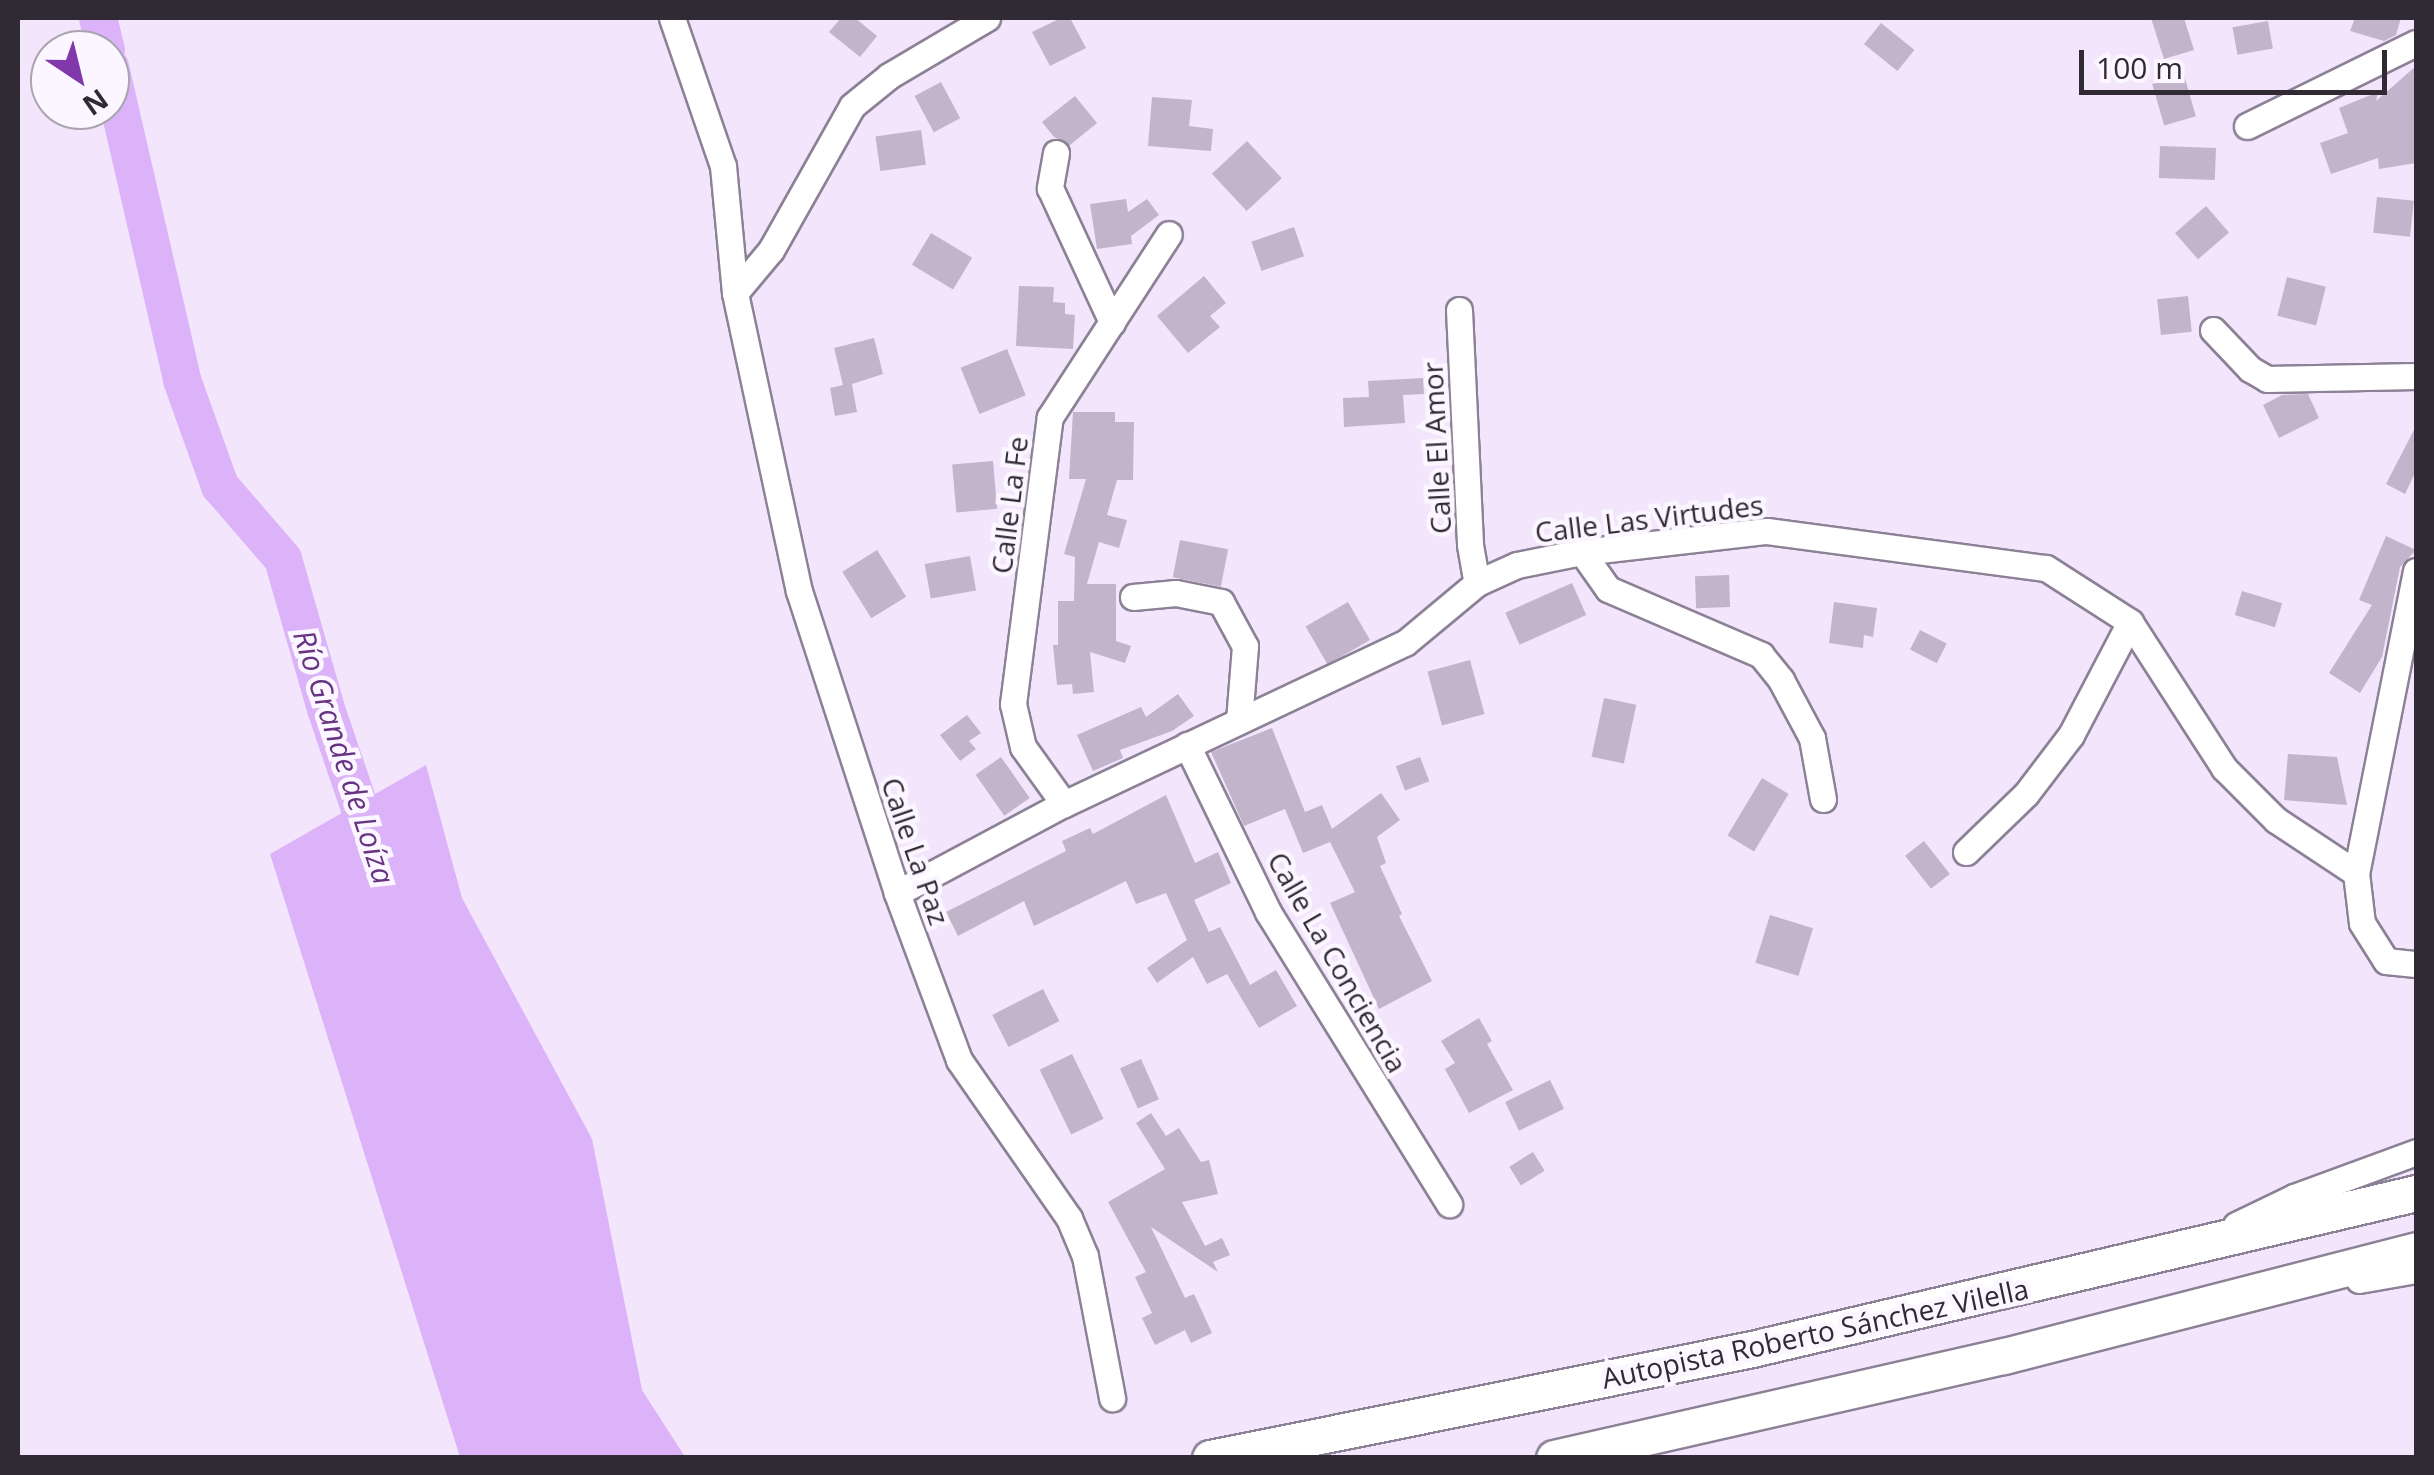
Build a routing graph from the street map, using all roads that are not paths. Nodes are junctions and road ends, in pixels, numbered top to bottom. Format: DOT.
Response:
graph roads {
  1 [pos="672,18"];
  2 [pos="987,18"];
  3 [pos="2416,43"];
  4 [pos="2247,126"];
  5 [pos="1056,153"];
  6 [pos="1168,234"];
  7 [pos="735,293"];
  8 [pos="1459,310"];
  9 [pos="1112,322"];
  10 [pos="2213,330"];
  11 [pos="2416,376"];
  12 [pos="1582,552"];
  13 [pos="2416,571"];
  14 [pos="1477,583"];
  15 [pos="1133,597"];
  16 [pos="2130,622"];
  17 [pos="2416,689"];
  18 [pos="2389,693"];
  19 [pos="1239,721"];
  20 [pos="1187,745"];
  21 [pos="1823,799"];
  22 [pos="1064,804"];
  23 [pos="1966,852"];
  24 [pos="2356,873"];
  25 [pos="898,893"];
  26 [pos="2416,964"];
  27 [pos="2416,1152"];
  28 [pos="2416,1193"];
  29 [pos="1448,1204"];
  30 [pos="2195,1245"];
  31 [pos="2416,1250"];
  32 [pos="2416,1270"];
  33 [pos="2197,1308"];
  34 [pos="1112,1398"];
  35 [pos="1210,1458"];
  36 [pos="1554,1458"];
  1 -- 7 [label="street, Calle La Paz"];
  2 -- 7 [label="street"];
  3 -- 4 [label="street"];
  5 -- 9 [label="street"];
  6 -- 9 [label="street, Calle La Fe"];
  7 -- 25 [label="street, Calle La Paz"];
  8 -- 14 [label="street, Calle El Amor"];
  9 -- 22 [label="street, Calle La Fe"];
  10 -- 11 [label="street"];
  12 -- 14 [label="street, Calle Las Virtudes"];
  12 -- 16 [label="street, Calle Las Virtudes"];
  12 -- 21 [label="street"];
  13 -- 18 [label="street"];
  14 -- 19 [label="street, Calle Las Virtudes"];
  15 -- 19 [label="street"];
  16 -- 23 [label="street"];
  16 -- 24 [label="street, Calle Las Virtudes"];
  17 -- 18 [label="street"];
  18 -- 24 [label="street"];
  19 -- 20 [label="street, Calle Las Virtudes"];
  20 -- 22 [label="street, Calle Las Virtudes"];
  20 -- 29 [label="street, Calle La Conciencia"];
  22 -- 25 [label="street, Calle Las Virtudes"];
  24 -- 26 [label="street"];
  25 -- 34 [label="street, Calle La Paz"];
  27 -- 30 [label="street"];
  28 -- 30 [label="highway, Autopista Roberto Sánchez Vilella"];
  30 -- 35 [label="highway, Autopista Roberto Sánchez Vilella"];
  31 -- 33 [label="highway"];
  32 -- 33 [label="street"];
  33 -- 36 [label="highway"];
}
